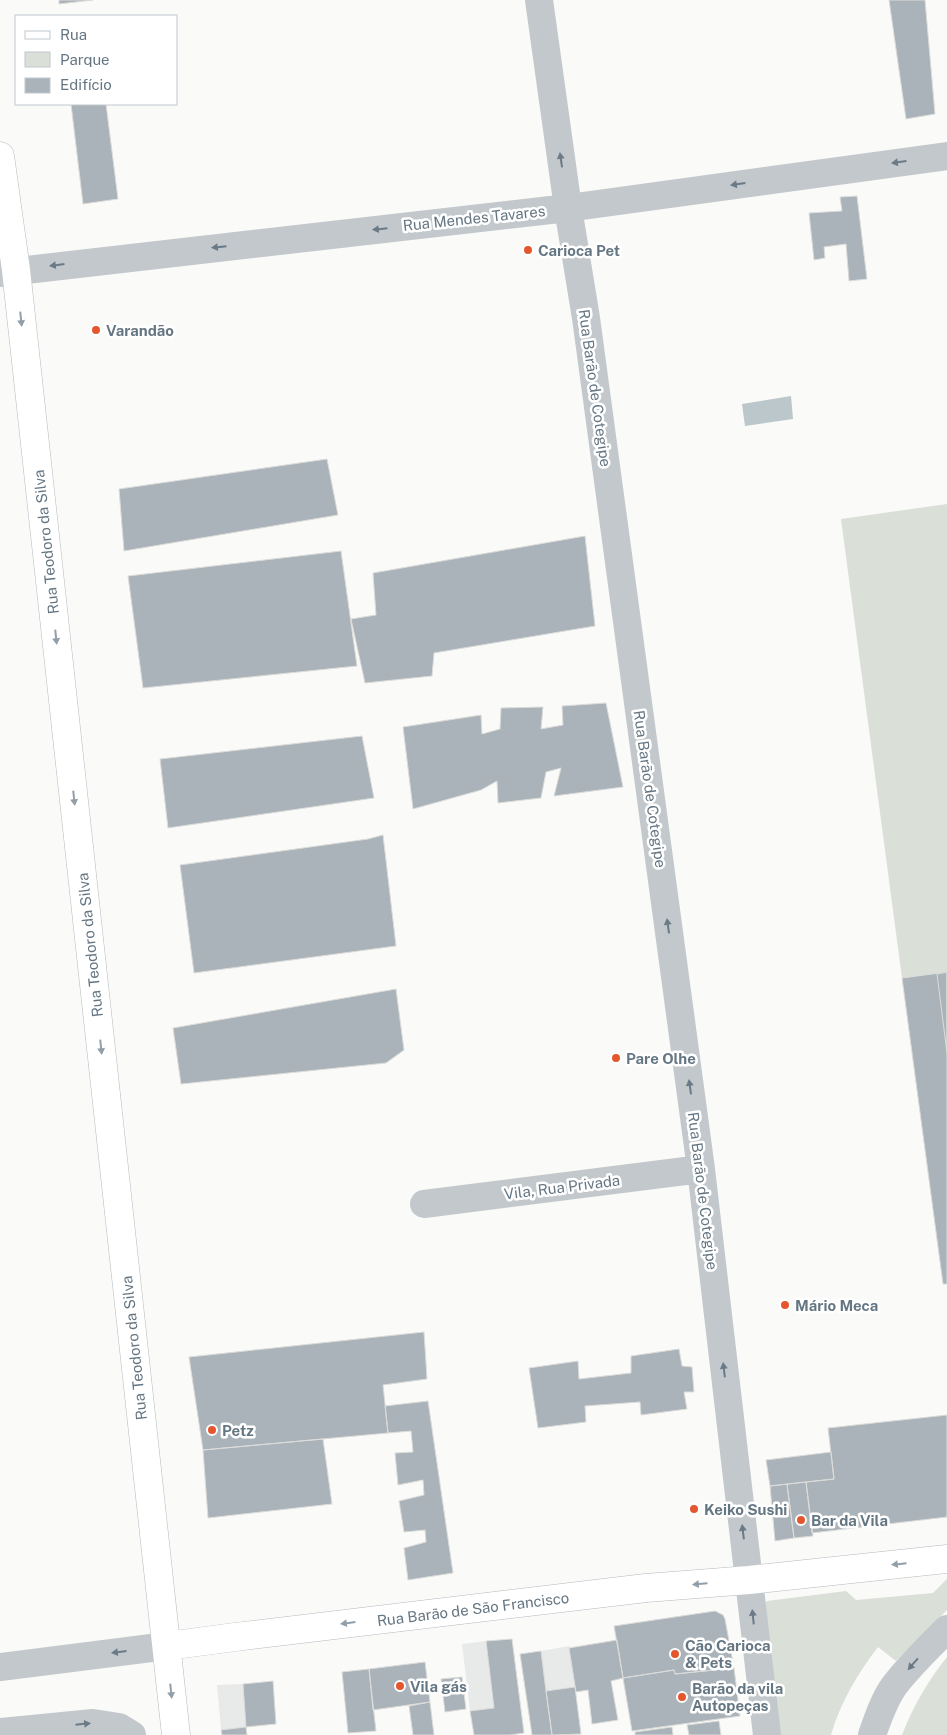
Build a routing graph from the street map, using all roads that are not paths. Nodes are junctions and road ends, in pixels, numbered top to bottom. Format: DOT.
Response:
graph roads {
  1 [pos="539,0"];
  2 [pos="0,156"];
  3 [pos="947,156"];
  4 [pos="568,208"];
  5 [pos="8,272"];
  6 [pos="701,1169"];
  7 [pos="424,1204"];
  8 [pos="947,1559"];
  9 [pos="749,1580"];
  10 [pos="947,1629"];
  11 [pos="167,1646"];
  12 [pos="0,1667"];
  13 [pos="0,1732"];
  14 [pos="132,1735"];
  15 [pos="176,1735"];
  16 [pos="767,1735"];
  17 [pos="872,1735"];
  4 -- 1 [label="street, Rua Barão de Cotegipe, one-way"];
  2 -- 5 [label="main road, Rua Teodoro da Silva"];
  3 -- 4 [label="street, Rua Mendes Tavares, one-way"];
  4 -- 5 [label="street, Rua Mendes Tavares, one-way"];
  6 -- 4 [label="street, Rua Barão de Cotegipe, one-way"];
  5 -- 11 [label="main road, Rua Teodoro da Silva, one-way"];
  6 -- 7 [label="street, Vila, Rua Privada"];
  9 -- 6 [label="street, Rua Barão de Cotegipe, one-way"];
  8 -- 9 [label="main road, Rua Barão de São Francisco, one-way"];
  9 -- 11 [label="main road, Rua Barão de São Francisco, one-way"];
  16 -- 9 [label="street, Rua Barão de Cotegipe, one-way"];
  10 -- 17 [label="street, one-way"];
  11 -- 12 [label="street, Rua Barão de São Francisco, one-way"];
  11 -- 15 [label="main road, Rua Teodoro da Silva, one-way"];
  13 -- 14 [label="street, one-way"];
}
